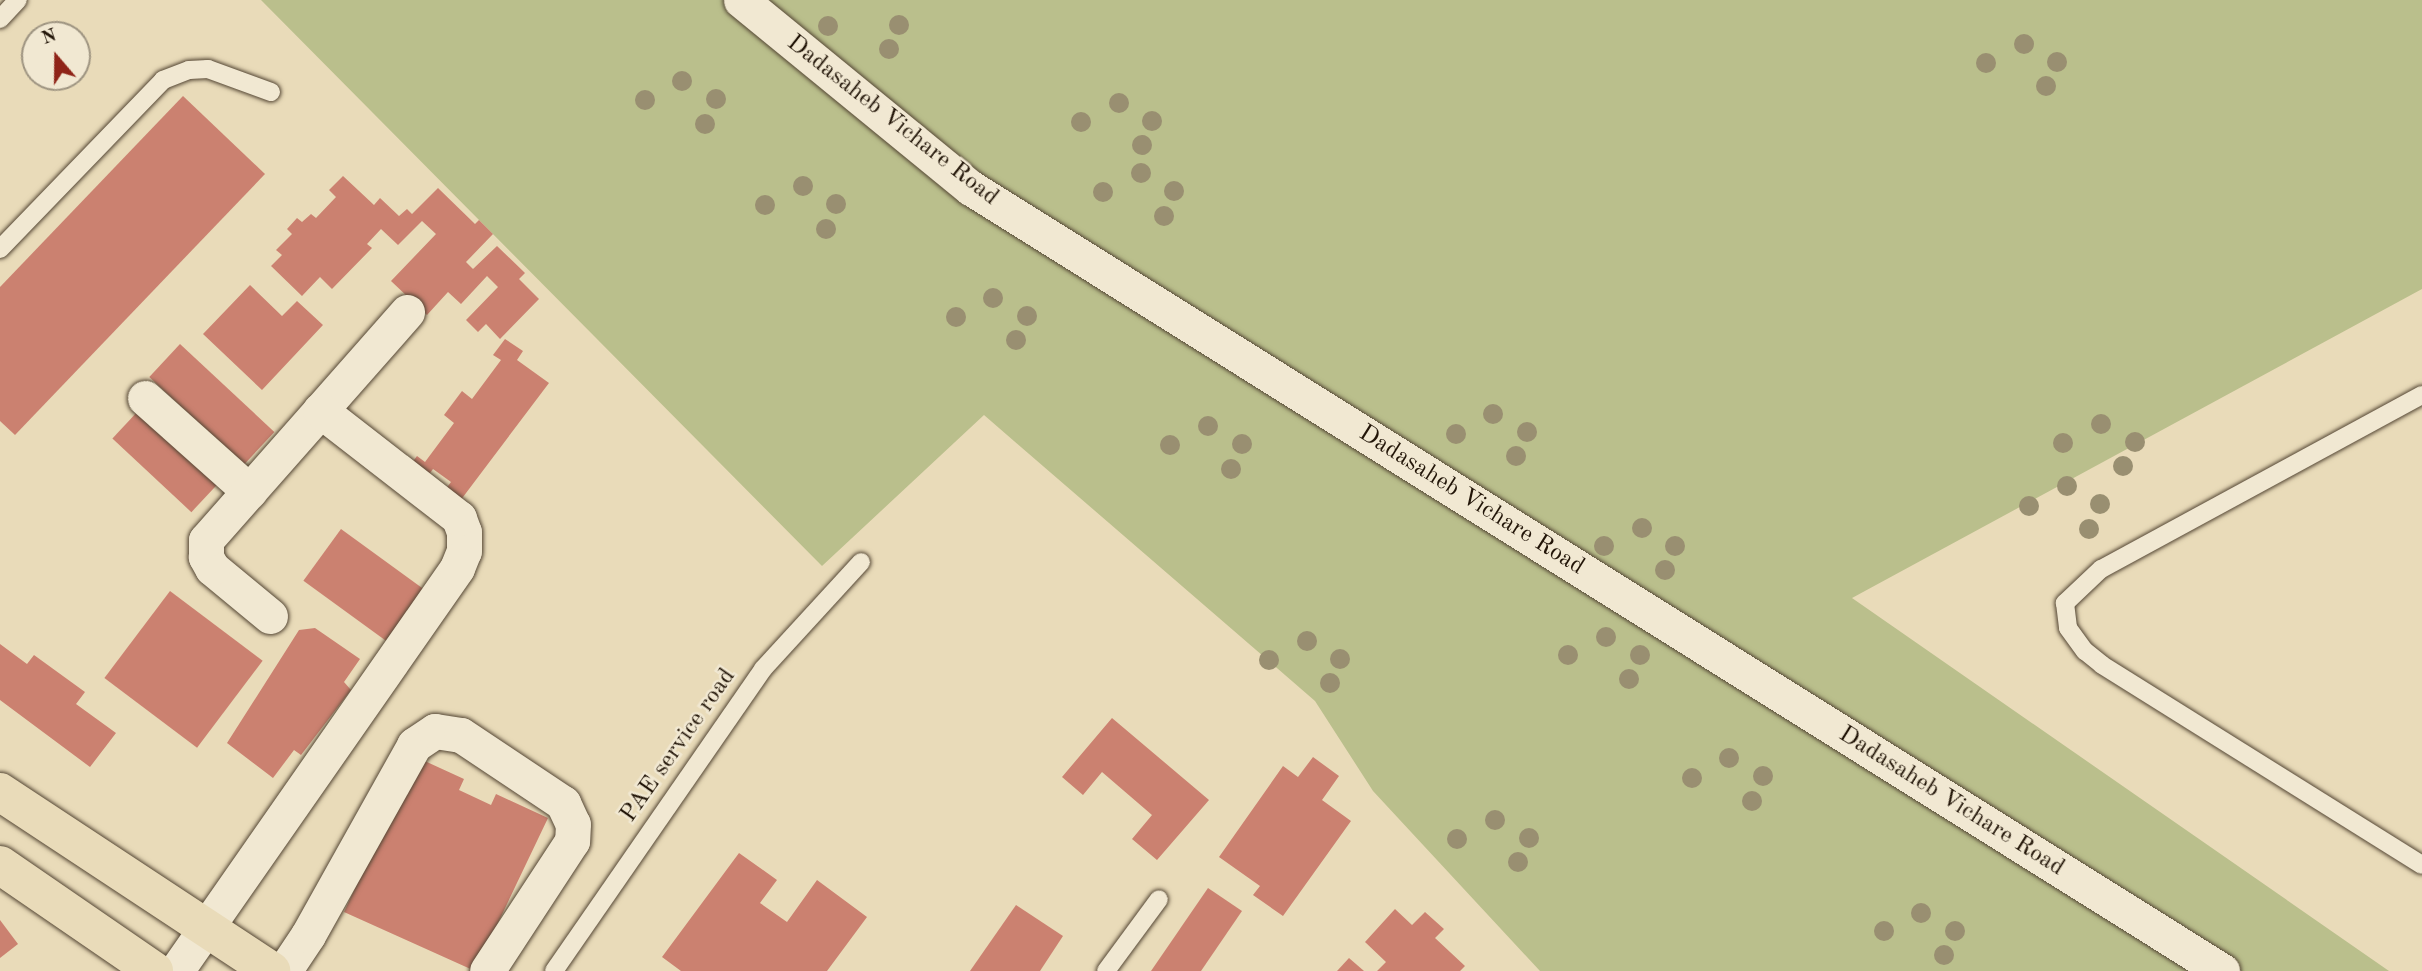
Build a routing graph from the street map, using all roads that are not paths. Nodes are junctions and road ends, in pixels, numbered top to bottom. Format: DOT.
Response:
graph roads {
  1 [pos="18,0"];
  2 [pos="741,0"];
  3 [pos="0,19"];
  4 [pos="271,92"];
  5 [pos="0,249"];
  6 [pos="407,312"];
  7 [pos="2422,395"];
  8 [pos="145,398"];
  9 [pos="320,410"];
  10 [pos="249,491"];
  11 [pos="861,562"];
  12 [pos="270,616"];
  13 [pos="0,792"];
  14 [pos="0,865"];
  15 [pos="2422,865"];
  16 [pos="1159,899"];
  17 [pos="207,930"];
  18 [pos="154,971"];
  19 [pos="176,971"];
  20 [pos="271,971"];
  21 [pos="284,971"];
  22 [pos="487,971"];
  23 [pos="554,971"];
  24 [pos="1106,971"];
  25 [pos="2222,971"];
  1 -- 3 [label="lane"];
  2 -- 25 [label="street, Dadasaheb Vichare Road"];
  4 -- 5 [label="lane"];
  6 -- 9 [label="street"];
  7 -- 15 [label="lane"];
  8 -- 10 [label="street"];
  9 -- 10 [label="street"];
  9 -- 17 [label="street"];
  10 -- 12 [label="street"];
  11 -- 23 [label="lane, PAE service road"];
  13 -- 17 [label="main road"];
  14 -- 18 [label="main road"];
  16 -- 24 [label="lane"];
  17 -- 19 [label="street"];
  17 -- 20 [label="main road"];
  21 -- 22 [label="street"];
}
